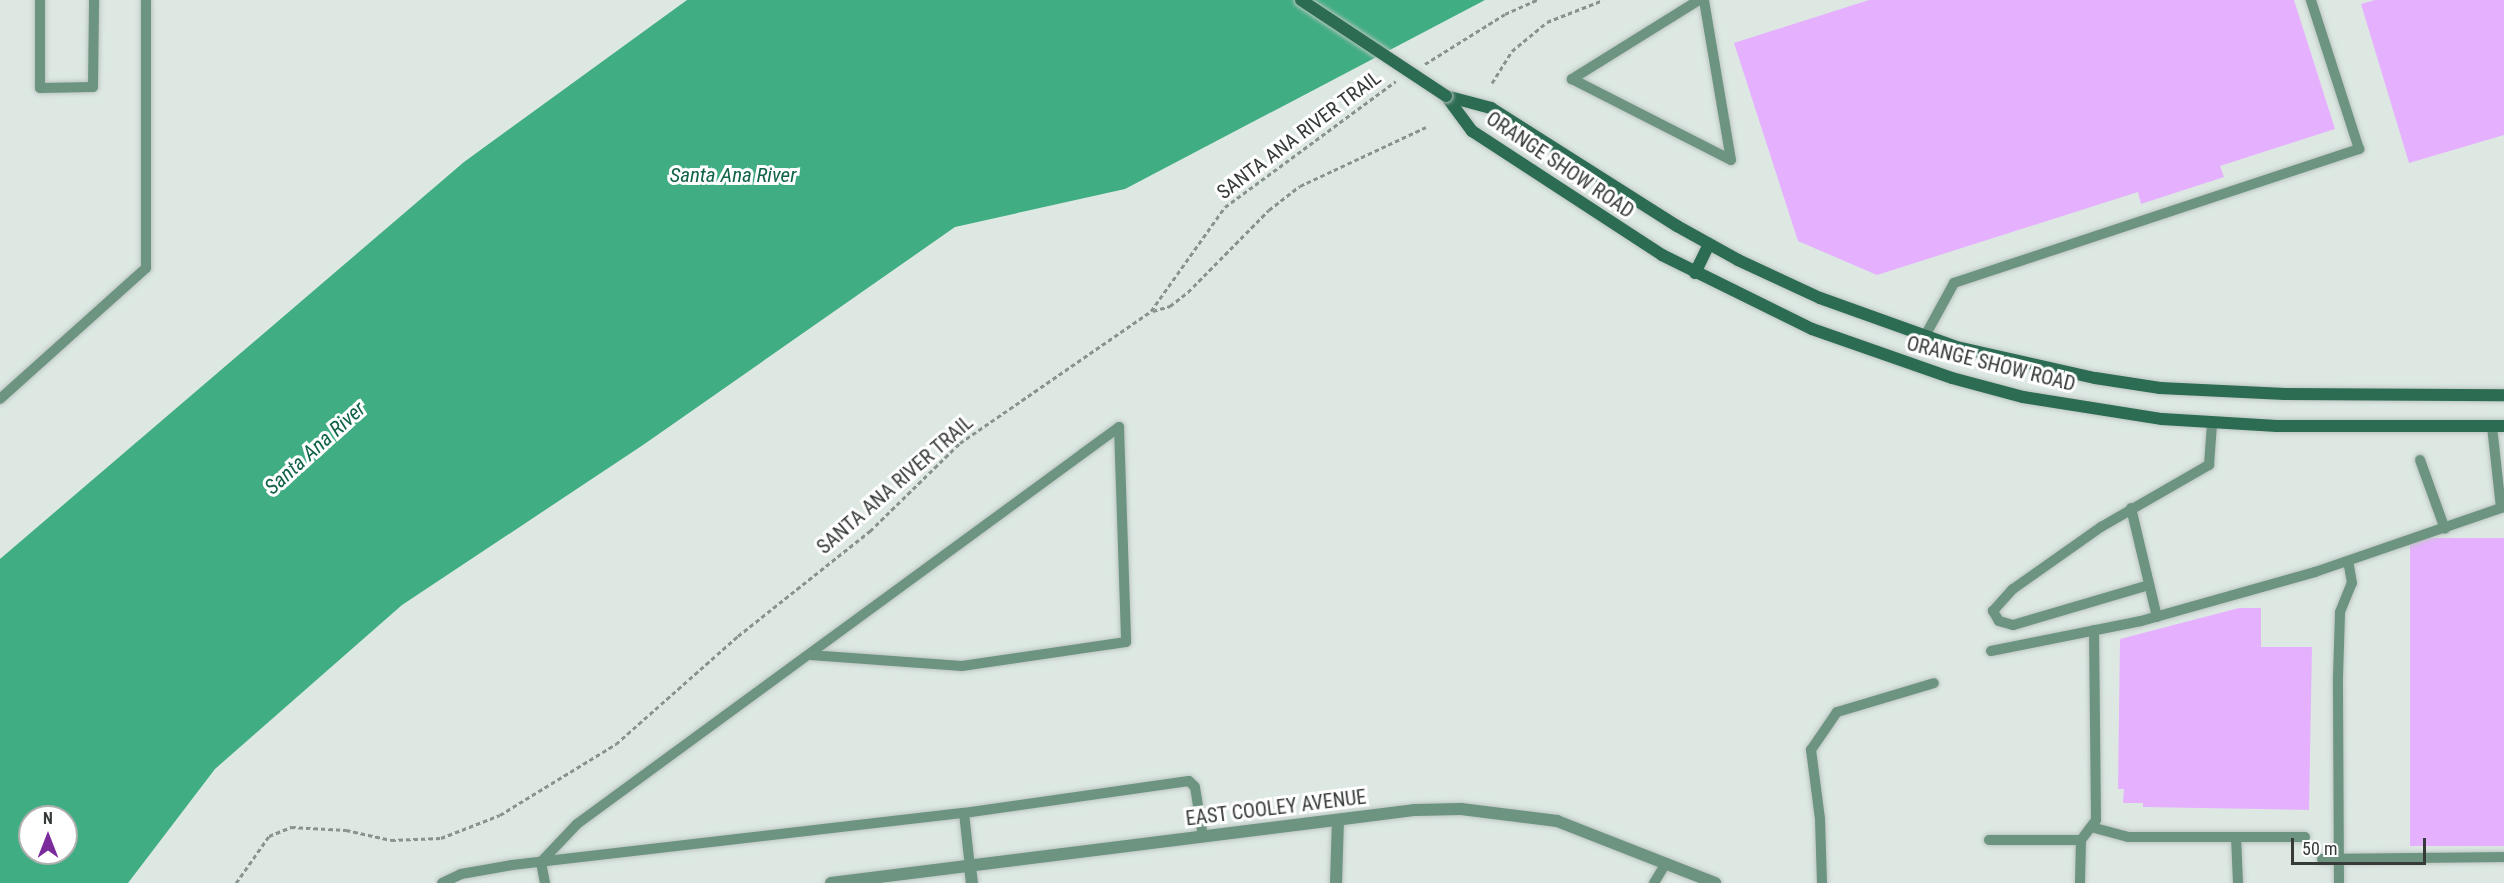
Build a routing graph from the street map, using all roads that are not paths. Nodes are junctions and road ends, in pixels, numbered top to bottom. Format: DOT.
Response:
graph roads {
  1 [pos="40,0"];
  2 [pos="94,0"];
  3 [pos="146,0"];
  4 [pos="1301,0"];
  5 [pos="1699,0"];
  6 [pos="1704,0"];
  7 [pos="2311,0"];
  8 [pos="1446,96"];
  9 [pos="1709,244"];
  10 [pos="1695,273"];
  11 [pos="1925,336"];
  12 [pos="2504,395"];
  13 [pos="0,399"];
  14 [pos="2212,424"];
  15 [pos="2498,426"];
  16 [pos="2420,460"];
  17 [pos="2131,508"];
  18 [pos="2502,508"];
  19 [pos="2445,529"];
  20 [pos="2348,561"];
  21 [pos="2149,585"];
  22 [pos="2157,616"];
  23 [pos="2094,630"];
  24 [pos="1991,651"];
  25 [pos="810,655"];
  26 [pos="1934,683"];
  27 [pos="964,813"];
  28 [pos="1338,821"];
  29 [pos="2091,827"];
  30 [pos="1203,837"];
  31 [pos="2236,837"];
  32 [pos="2305,837"];
  33 [pos="1989,840"];
  34 [pos="2081,840"];
  35 [pos="2504,857"];
  36 [pos="2322,859"];
  37 [pos="2338,859"];
  38 [pos="541,862"];
  39 [pos="1666,863"];
  40 [pos="970,867"];
  41 [pos="438,883"];
  42 [pos="545,883"];
  43 [pos="831,883"];
  44 [pos="972,883"];
  45 [pos="1336,883"];
  46 [pos="1654,883"];
  47 [pos="1715,883"];
  48 [pos="1822,883"];
  49 [pos="2080,883"];
  50 [pos="2238,883"];
  51 [pos="2339,883"];
  1 -- 2 [label="lane"];
  3 -- 13 [label="lane"];
  4 -- 8 [label="main road, bridge"];
  5 -- 6 [label="lane"];
  7 -- 11 [label="lane"];
  8 -- 9 [label="main road, ORANGE SHOW ROAD"];
  8 -- 10 [label="main road, ORANGE SHOW ROAD"];
  9 -- 10 [label="main road"];
  9 -- 11 [label="main road, ORANGE SHOW ROAD"];
  10 -- 14 [label="main road, ORANGE SHOW ROAD"];
  11 -- 12 [label="main road, ORANGE SHOW ROAD"];
  14 -- 15 [label="main road, ORANGE SHOW ROAD"];
  14 -- 17 [label="lane"];
  15 -- 18 [label="lane"];
  16 -- 19 [label="lane"];
  17 -- 21 [label="lane"];
  17 -- 21 [label="lane"];
  18 -- 19 [label="lane"];
  19 -- 20 [label="lane"];
  20 -- 22 [label="lane"];
  20 -- 37 [label="lane"];
  21 -- 22 [label="lane"];
  22 -- 23 [label="lane"];
  23 -- 24 [label="lane"];
  23 -- 29 [label="lane"];
  25 -- 25 [label="lane"];
  25 -- 38 [label="lane"];
  26 -- 48 [label="lane"];
  27 -- 30 [label="lane"];
  27 -- 38 [label="lane"];
  27 -- 40 [label="lane"];
  28 -- 30 [label="street, EAST COOLEY AVENUE"];
  28 -- 39 [label="street, EAST COOLEY AVENUE"];
  28 -- 45 [label="street"];
  29 -- 31 [label="lane"];
  29 -- 34 [label="lane"];
  30 -- 40 [label="street, EAST COOLEY AVENUE"];
  31 -- 32 [label="lane"];
  31 -- 50 [label="lane"];
  33 -- 34 [label="lane"];
  34 -- 49 [label="lane"];
  35 -- 37 [label="lane"];
  36 -- 37 [label="lane"];
  37 -- 51 [label="lane"];
  38 -- 41 [label="lane"];
  38 -- 42 [label="lane"];
  39 -- 46 [label="lane"];
  39 -- 47 [label="street, EAST COOLEY AVENUE"];
  40 -- 43 [label="street, EAST COOLEY AVENUE"];
  40 -- 44 [label="street"];
}
